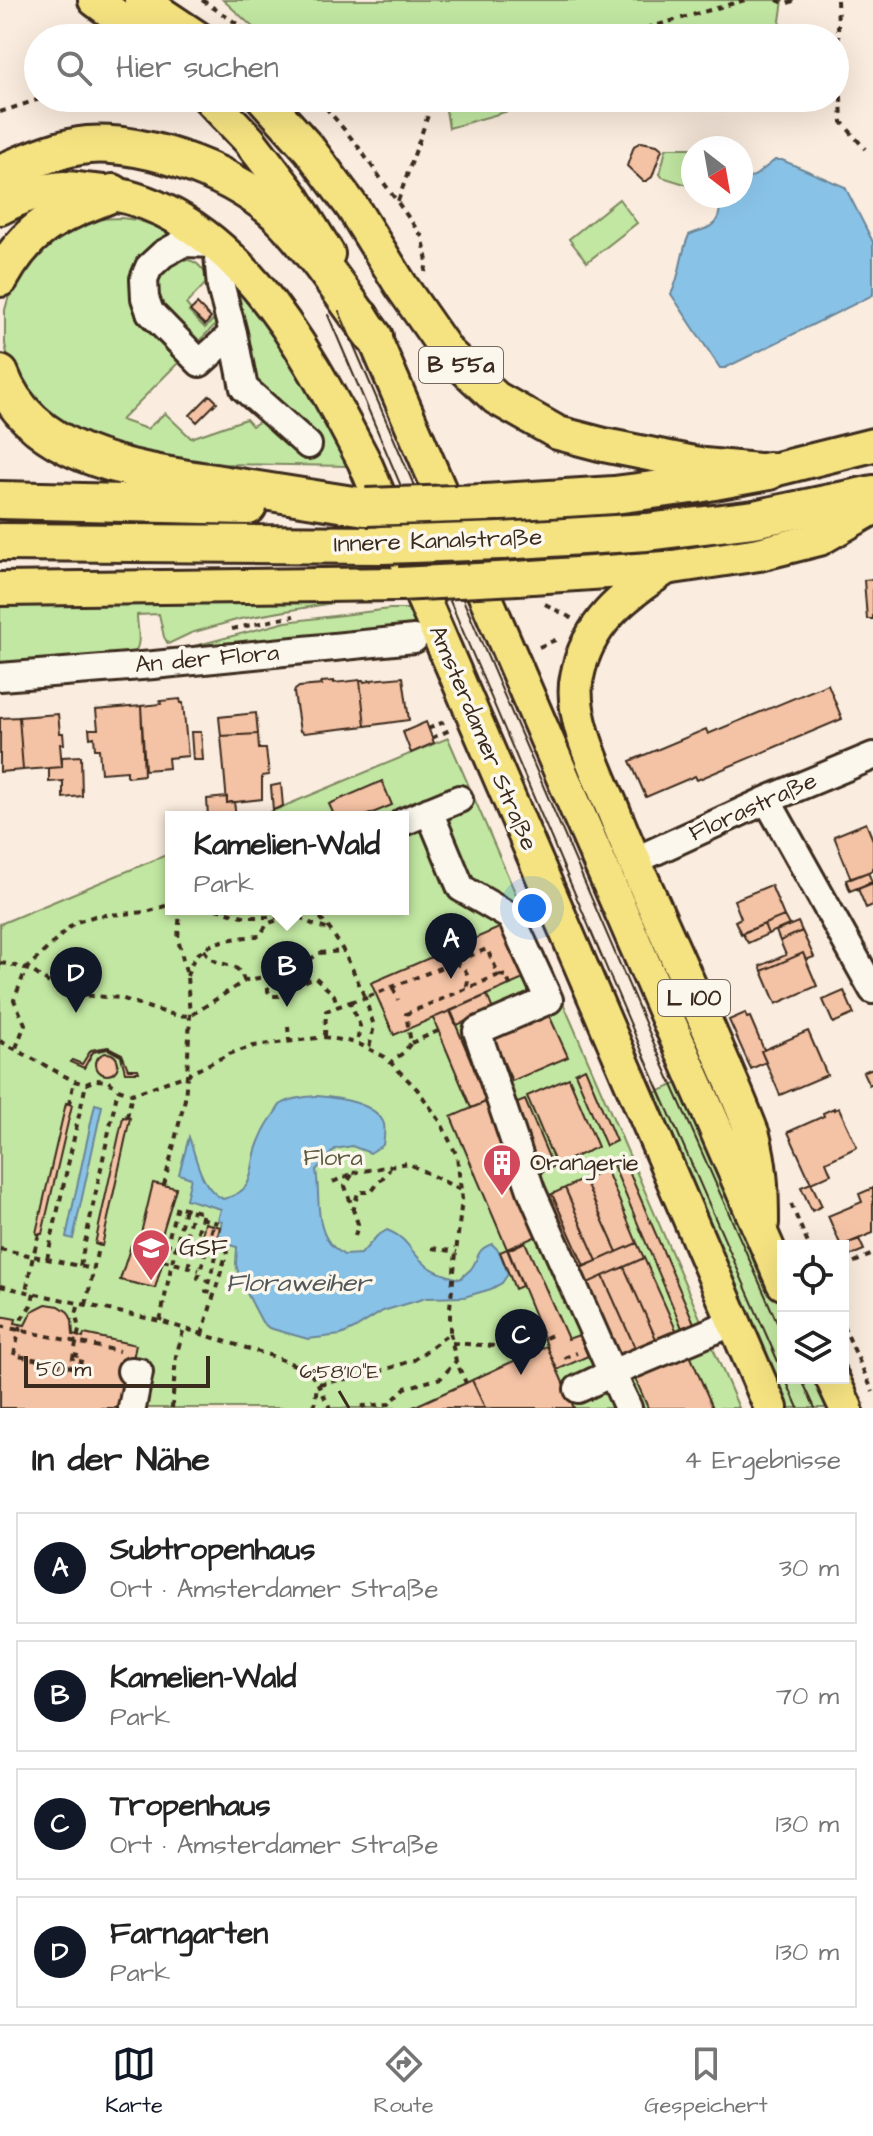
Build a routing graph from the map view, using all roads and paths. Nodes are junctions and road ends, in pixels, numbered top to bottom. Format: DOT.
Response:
graph roads {
  1 [pos="95,0"];
  2 [pos="141,0"];
  3 [pos="745,0"];
  4 [pos="777,0"];
  5 [pos="795,0"];
  6 [pos="837,0"];
  7 [pos="204,1"];
  8 [pos="127,24"];
  9 [pos="177,24"];
  10 [pos="238,24"];
  11 [pos="661,24"];
  12 [pos="838,24"];
  13 [pos="24,104"];
  14 [pos="0,112"];
  15 [pos="222,112"];
  16 [pos="276,112"];
  17 [pos="330,112"];
  18 [pos="429,112"];
  19 [pos="842,112"];
  20 [pos="865,149"];
  21 [pos="0,173"];
  22 [pos="113,193"];
  23 [pos="398,201"];
  24 [pos="0,208"];
  25 [pos="217,244"];
  26 [pos="0,278"];
  27 [pos="423,281"];
  28 [pos="233,333"];
  29 [pos="374,337"];
  30 [pos="0,374"];
  31 [pos="308,445"];
  32 [pos="873,445"];
  33 [pos="769,471"];
  34 [pos="873,494"];
  35 [pos="0,500"];
  36 [pos="366,507"];
  37 [pos="873,508"];
  38 [pos="0,542"];
  39 [pos="666,568"];
  40 [pos="0,589"];
  41 [pos="307,613"];
  42 [pos="228,631"];
  43 [pos="414,639"];
  44 [pos="551,641"];
  45 [pos="529,651"];
  46 [pos="0,677"];
  47 [pos="449,720"];
  48 [pos="428,729"];
  49 [pos="453,729"];
  50 [pos="432,738"];
  51 [pos="873,756"];
  52 [pos="459,799"];
  53 [pos="767,800"];
  54 [pos="429,811"];
  55 [pos="409,819"];
  56 [pos="634,861"];
  57 [pos="165,906"];
  58 [pos="180,915"];
  59 [pos="239,915"];
  60 [pos="317,915"];
  61 [pos="285,917"];
  62 [pos="330,930"];
  63 [pos="204,950"];
  64 [pos="502,950"];
  65 [pos="344,951"];
  66 [pos="490,955"];
  67 [pos="0,963"];
  68 [pos="454,963"];
  69 [pos="26,969"];
  70 [pos="268,975"];
  71 [pos="499,975"];
  72 [pos="187,976"];
  73 [pos="245,981"];
  74 [pos="510,984"];
  75 [pos="393,988"];
  76 [pos="466,988"];
  77 [pos="873,990"];
  78 [pos="365,998"];
  79 [pos="398,1000"];
  80 [pos="350,1002"];
  81 [pos="338,1007"];
  82 [pos="190,1016"];
  83 [pos="288,1026"];
  84 [pos="438,1031"];
  85 [pos="325,1037"];
  86 [pos="289,1040"];
  87 [pos="0,1041"];
  88 [pos="357,1043"];
  89 [pos="411,1043"];
  90 [pos="16,1048"];
  91 [pos="369,1048"];
  92 [pos="391,1062"];
  93 [pos="187,1075"];
  94 [pos="74,1081"];
  95 [pos="86,1084"];
  96 [pos="118,1089"];
  97 [pos="132,1094"];
  98 [pos="69,1104"];
  99 [pos="127,1117"];
  100 [pos="391,1167"];
  101 [pos="353,1173"];
  102 [pos="333,1182"];
  103 [pos="164,1185"];
  104 [pos="461,1190"];
  105 [pos="185,1208"];
  106 [pos="193,1210"];
  107 [pos="353,1212"];
  108 [pos="201,1218"];
  109 [pos="221,1224"];
  110 [pos="213,1227"];
  111 [pos="39,1234"];
  112 [pos="762,1235"];
  113 [pos="355,1236"];
  114 [pos="99,1243"];
  115 [pos="176,1246"];
  116 [pos="183,1248"];
  117 [pos="432,1248"];
  118 [pos="0,1249"];
  119 [pos="192,1250"];
  120 [pos="457,1252"];
  121 [pos="205,1254"];
  122 [pos="873,1254"];
  123 [pos="33,1256"];
  124 [pos="216,1257"];
  125 [pos="47,1259"];
  126 [pos="225,1259"];
  127 [pos="163,1260"];
  128 [pos="172,1262"];
  129 [pos="849,1264"];
  130 [pos="80,1266"];
  131 [pos="188,1267"];
  132 [pos="93,1269"];
  133 [pos="777,1269"];
  134 [pos="201,1270"];
  135 [pos="209,1281"];
  136 [pos="217,1284"];
  137 [pos="0,1286"];
  138 [pos="26,1291"];
  139 [pos="34,1293"];
  140 [pos="215,1293"];
  141 [pos="79,1303"];
  142 [pos="86,1305"];
  143 [pos="160,1321"];
  144 [pos="734,1322"];
  145 [pos="0,1326"];
  146 [pos="184,1328"];
  147 [pos="19,1330"];
  148 [pos="450,1333"];
  149 [pos="202,1334"];
  150 [pos="552,1335"];
  151 [pos="849,1338"];
  152 [pos="77,1342"];
  153 [pos="452,1343"];
  154 [pos="125,1361"];
  155 [pos="456,1361"];
  156 [pos="612,1373"];
  157 [pos="466,1383"];
  158 [pos="318,1384"];
  159 [pos="835,1384"];
  160 [pos="578,1389"];
  161 [pos="873,1392"];
  162 [pos="132,1408"];
  163 [pos="172,1408"];
  164 [pos="314,1408"];
  165 [pos="330,1408"];
  166 [pos="362,1408"];
  167 [pos="628,1408"];
  168 [pos="771,1408"];
  169 [pos="846,1408"];
  1 -- 8 [label="main road"];
  2 -- 9 [label="main road"];
  3 -- 11 [label="path"];
  4 -- 5 [label="path"];
  6 -- 12 [label="path"];
  7 -- 10 [label="path"];
  13 -- 14 [label="path"];
  15 -- 29 [label="main road"];
  16 -- 33 [label="main road, B 55a"];
  17 -- 23 [label="path"];
  18 -- 23 [label="path"];
  19 -- 20 [label="path"];
  21 -- 29 [label="highway"];
  22 -- 24 [label="main road, Amsterdamer Straße"];
  22 -- 25 [label="main road, Amsterdamer Straße"];
  22 -- 26 [label="highway"];
  23 -- 27 [label="path"];
  25 -- 28 [label="street"];
  25 -- 28 [label="street"];
  25 -- 144 [label="main road, Amsterdamer Straße"];
  28 -- 31 [label="street"];
  29 -- 112 [label="main road"];
  30 -- 36 [label="highway"];
  32 -- 33 [label="main road, B 55a"];
  33 -- 36 [label="highway, Innere Kanalstraße / B 55a, bridge"];
  34 -- 38 [label="highway, Innere Kanalstraße, bridge"];
  35 -- 36 [label="highway, Innere Kanalstraße / B 55a"];
  37 -- 39 [label="main road"];
  39 -- 40 [label="main road, bridge"];
  39 -- 56 [label="main road"];
  41 -- 42 [label="path"];
  43 -- 46 [label="street, An der Flora"];
  44 -- 45 [label="path"];
  47 -- 48 [label="path"];
  49 -- 50 [label="path"];
  51 -- 53 [label="street, Florastraße"];
  52 -- 54 [label="street"];
  53 -- 56 [label="street, Florastraße"];
  53 -- 77 [label="street"];
  54 -- 55 [label="street"];
  54 -- 156 [label="street"];
  56 -- 112 [label="main road, L 100"];
  57 -- 69 [label="path"];
  58 -- 72 [label="path"];
  59 -- 61 [label="path"];
  60 -- 62 [label="path"];
  61 -- 62 [label="path"];
  61 -- 63 [label="path"];
  62 -- 65 [label="path"];
  63 -- 72 [label="path"];
  63 -- 73 [label="path"];
  64 -- 66 [label="path"];
  65 -- 70 [label="path"];
  65 -- 78 [label="path"];
  66 -- 68 [label="path"];
  66 -- 71 [label="path"];
  67 -- 69 [label="path"];
  68 -- 75 [label="path"];
  68 -- 76 [label="path"];
  69 -- 82 [label="path"];
  69 -- 90 [label="path"];
  70 -- 73 [label="path"];
  70 -- 81 [label="path"];
  71 -- 74 [label="path"];
  71 -- 76 [label="path"];
  72 -- 82 [label="path"];
  73 -- 82 [label="path"];
  75 -- 78 [label="path"];
  75 -- 79 [label="path"];
  76 -- 89 [label="path"];
  78 -- 80 [label="path"];
  78 -- 91 [label="path"];
  80 -- 81 [label="path"];
  80 -- 88 [label="path"];
  81 -- 85 [label="path"];
  82 -- 93 [label="path"];
  83 -- 86 [label="path"];
  84 -- 89 [label="path"];
  85 -- 86 [label="path"];
  85 -- 88 [label="path"];
  86 -- 93 [label="path"];
  87 -- 90 [label="path"];
  88 -- 91 [label="path"];
  89 -- 92 [label="path"];
  90 -- 94 [label="path"];
  91 -- 92 [label="path"];
  92 -- 104 [label="path"];
  93 -- 97 [label="path"];
  93 -- 103 [label="path"];
  94 -- 95 [label="path"];
  94 -- 98 [label="path"];
  95 -- 96 [label="path"];
  95 -- 125 [label="path"];
  96 -- 97 [label="path"];
  96 -- 130 [label="path"];
  97 -- 99 [label="path"];
  100 -- 101 [label="path"];
  100 -- 104 [label="path"];
  100 -- 107 [label="path"];
  101 -- 102 [label="path"];
  101 -- 107 [label="path"];
  104 -- 120 [label="path"];
  105 -- 106 [label="path"];
  105 -- 115 [label="path"];
  105 -- 115 [label="path"];
  106 -- 108 [label="path"];
  106 -- 116 [label="path"];
  107 -- 113 [label="path"];
  108 -- 109 [label="path"];
  108 -- 119 [label="path"];
  110 -- 121 [label="path"];
  111 -- 123 [label="path"];
  112 -- 133 [label="main road"];
  114 -- 132 [label="path"];
  115 -- 116 [label="path"];
  115 -- 128 [label="path"];
  116 -- 119 [label="path"];
  117 -- 120 [label="path"];
  118 -- 123 [label="path"];
  119 -- 121 [label="path"];
  119 -- 131 [label="path"];
  120 -- 148 [label="path"];
  121 -- 134 [label="path"];
  122 -- 129 [label="path"];
  123 -- 125 [label="path"];
  123 -- 138 [label="path"];
  124 -- 126 [label="path"];
  124 -- 126 [label="path"];
  124 -- 135 [label="path"];
  125 -- 130 [label="path"];
  126 -- 136 [label="path"];
  127 -- 128 [label="path"];
  128 -- 131 [label="path"];
  128 -- 143 [label="path"];
  130 -- 132 [label="path"];
  131 -- 134 [label="path"];
  132 -- 142 [label="path"];
  134 -- 135 [label="path"];
  135 -- 136 [label="path"];
  135 -- 140 [label="path"];
  136 -- 140 [label="path"];
  137 -- 138 [label="path"];
  138 -- 139 [label="path"];
  139 -- 141 [label="path"];
  139 -- 147 [label="path"];
  140 -- 149 [label="path"];
  141 -- 142 [label="path"];
  141 -- 152 [label="path"];
  142 -- 143 [label="path"];
  143 -- 146 [label="path"];
  144 -- 156 [label="street"];
  144 -- 168 [label="main road, Amsterdamer Straße"];
  145 -- 147 [label="path"];
  146 -- 149 [label="path"];
  146 -- 163 [label="path"];
  147 -- 152 [label="path"];
  147 -- 152 [label="path"];
  148 -- 153 [label="path"];
  148 -- 158 [label="path"];
  149 -- 158 [label="path"];
  150 -- 153 [label="path"];
  151 -- 161 [label="path"];
  152 -- 154 [label="path"];
  153 -- 155 [label="path"];
  154 -- 162 [label="street"];
  155 -- 157 [label="path"];
  155 -- 166 [label="path"];
  156 -- 160 [label="street"];
  156 -- 167 [label="street"];
  158 -- 164 [label="path"];
  158 -- 165 [label="path"];
  159 -- 169 [label="main road"];
}
